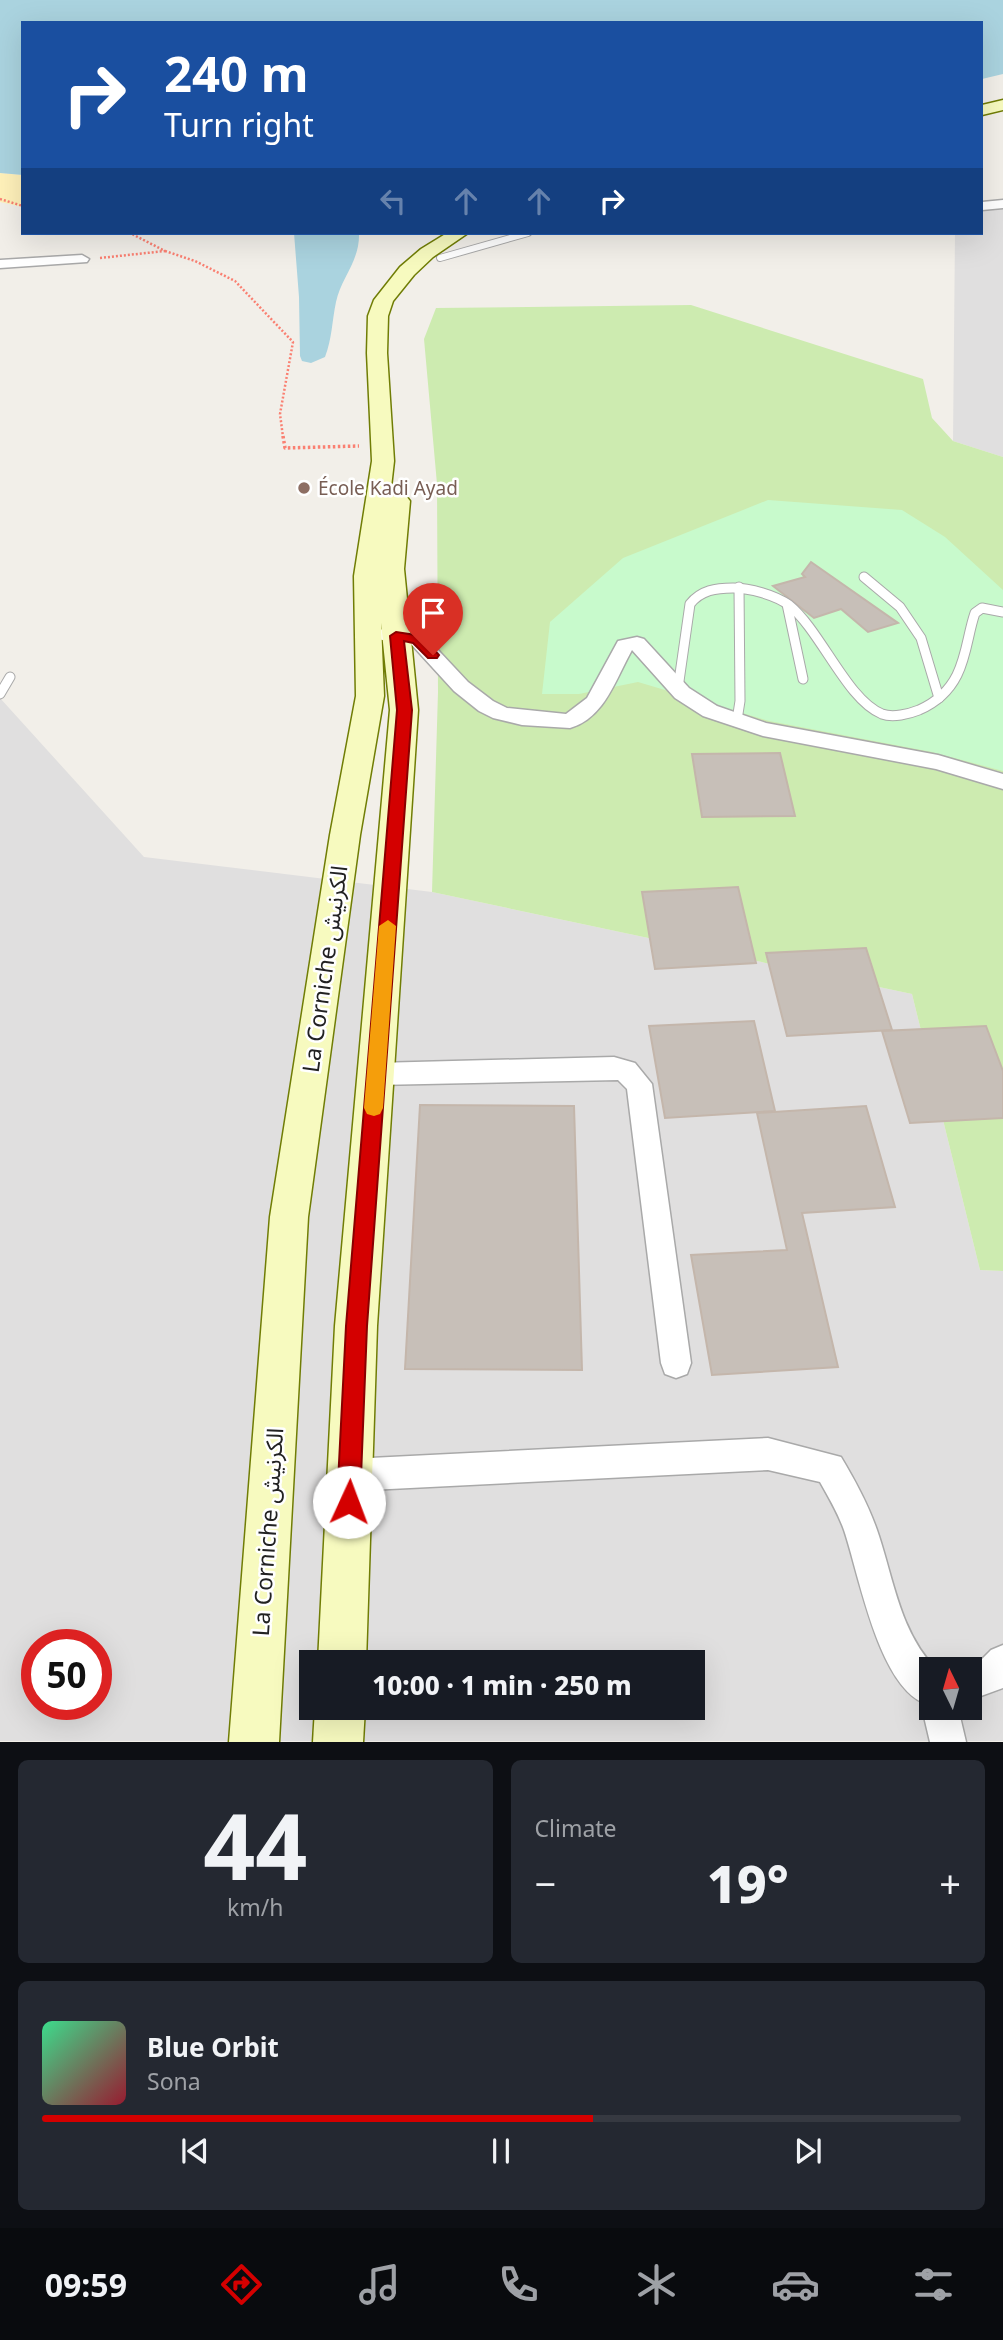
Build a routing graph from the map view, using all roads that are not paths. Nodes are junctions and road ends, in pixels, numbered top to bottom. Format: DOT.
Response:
graph roads {
  1 [pos="1003,105"];
  2 [pos="983,110"];
  3 [pos="1003,112"];
  4 [pos="983,116"];
  5 [pos="1003,204"];
  6 [pos="983,206"];
  7 [pos="456,235"];
  8 [pos="477,235"];
  9 [pos="521,235"];
  10 [pos="440,258"];
  11 [pos="82,260"];
  12 [pos="0,264"];
  13 [pos="864,578"];
  14 [pos="739,587"];
  15 [pos="787,604"];
  16 [pos="1003,612"];
  17 [pos="383,635"];
  18 [pos="10,677"];
  19 [pos="803,679"];
  20 [pos="678,688"];
  21 [pos="0,694"];
  22 [pos="939,698"];
  23 [pos="737,720"];
  24 [pos="1003,782"];
  25 [pos="376,1074"];
  26 [pos="676,1363"];
  27 [pos="350,1475"];
  28 [pos="343,1650"];
  29 [pos="1003,1662"];
  30 [pos="919,1679"];
  31 [pos="982,1679"];
  32 [pos="339,1720"];
  33 [pos="943,1720"];
  34 [pos="254,1741"];
  35 [pos="338,1741"];
  36 [pos="948,1741"];
  1 -- 2 [label="main road"];
  3 -- 4 [label="main road"];
  5 -- 6 [label="street"];
  7 -- 17 [label="main road, La Corniche الكرنيش"];
  8 -- 10 [label="main road, La Corniche الكرنيش"];
  9 -- 10 [label="lane"];
  10 -- 17 [label="main road, La Corniche الكرنيش"];
  11 -- 12 [label="street"];
  13 -- 22 [label="lane"];
  14 -- 15 [label="lane"];
  14 -- 20 [label="lane"];
  14 -- 23 [label="lane"];
  15 -- 19 [label="lane"];
  15 -- 22 [label="lane"];
  16 -- 22 [label="lane"];
  17 -- 20 [label="street"];
  17 -- 25 [label="main road, La Corniche الكرنيش"];
  17 -- 34 [label="main road, La Corniche الكرنيش"];
  18 -- 21 [label="lane"];
  20 -- 23 [label="street"];
  23 -- 24 [label="street"];
  25 -- 26 [label="street"];
  25 -- 27 [label="main road, La Corniche الكرنيش"];
  27 -- 28 [label="main road, La Corniche الكرنيش"];
  27 -- 30 [label="street"];
  29 -- 31 [label="street"];
  32 -- 35 [label="main road"];
  33 -- 36 [label="street"];
}
